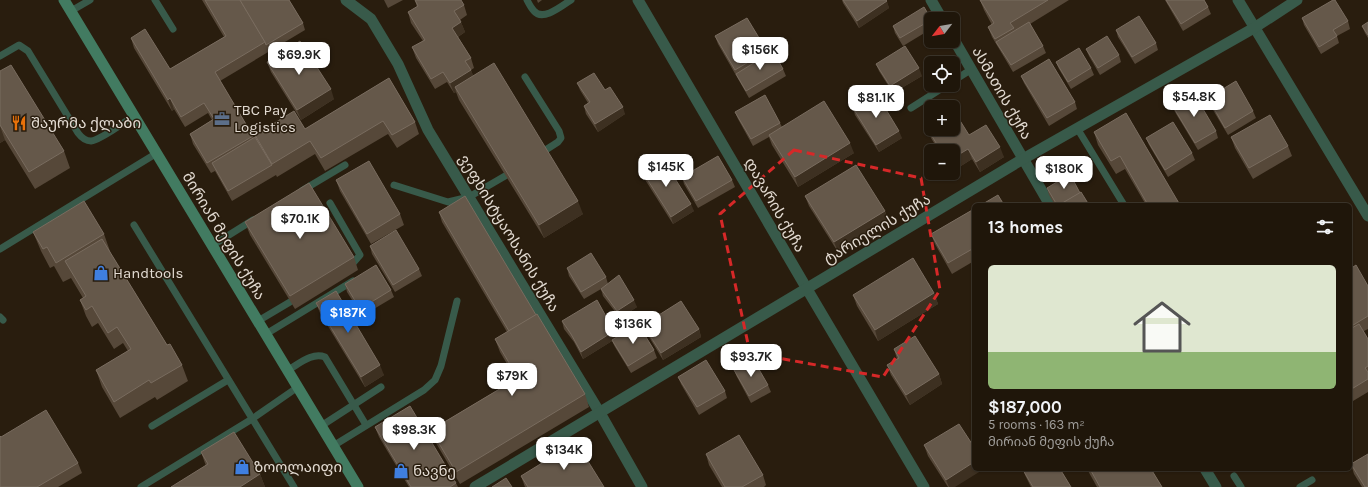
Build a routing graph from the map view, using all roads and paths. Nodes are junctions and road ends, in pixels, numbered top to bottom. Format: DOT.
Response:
graph roads {
  1 [pos="64,0"];
  2 [pos="90,0"];
  3 [pos="155,0"];
  4 [pos="346,0"];
  5 [pos="527,0"];
  6 [pos="571,0"];
  7 [pos="638,0"];
  8 [pos="931,0"];
  9 [pos="1238,0"];
  10 [pos="1297,0"];
  11 [pos="71,11"];
  12 [pos="938,12"];
  13 [pos="1254,28"];
  14 [pos="173,29"];
  15 [pos="959,48"];
  16 [pos="0,56"];
  17 [pos="972,69"];
  18 [pos="525,77"];
  19 [pos="960,77"];
  20 [pos="935,92"];
  21 [pos="911,108"];
  22 [pos="134,116"];
  23 [pos="1077,128"];
  24 [pos="544,151"];
  25 [pos="157,153"];
  26 [pos="1023,159"];
  27 [pos="345,165"];
  28 [pos="505,176"];
  29 [pos="394,185"];
  30 [pos="299,193"];
  31 [pos="469,197"];
  32 [pos="330,203"];
  33 [pos="1049,203"];
  34 [pos="1123,203"];
  35 [pos="1368,216"];
  36 [pos="260,217"];
  37 [pos="134,225"];
  38 [pos="212,245"];
  39 [pos="0,249"];
  40 [pos="354,262"];
  41 [pos="358,278"];
  42 [pos="806,289"];
  43 [pos="457,301"];
  44 [pos="290,302"];
  45 [pos="258,321"];
  46 [pos="266,334"];
  47 [pos="288,370"];
  48 [pos="228,380"];
  49 [pos="298,387"];
  50 [pos="382,387"];
  51 [pos="354,405"];
  52 [pos="600,412"];
  53 [pos="252,419"];
  54 [pos="366,425"];
  55 [pos="152,426"];
  56 [pos="321,426"];
  57 [pos="333,446"];
  58 [pos="1206,471"];
  59 [pos="1234,476"];
  60 [pos="1312,480"];
  61 [pos="141,487"];
  62 [pos="294,487"];
  63 [pos="358,487"];
  64 [pos="475,487"];
  65 [pos="642,487"];
  66 [pos="924,487"];
  67 [pos="1216,487"];
  68 [pos="1241,487"];
  69 [pos="1300,487"];
  1 -- 11 [label="main road, მირიან მეფის ქუჩა"];
  2 -- 11 [label="lane"];
  3 -- 14 [label="lane"];
  4 -- 31 [label="street, ვეფხისტყაოსანის ქუჩა"];
  5 -- 6 [label="lane"];
  7 -- 42 [label="street, დავარის ქუჩა"];
  8 -- 12 [label="street"];
  9 -- 13 [label="street"];
  10 -- 13 [label="street, ტარიელის ქუჩა"];
  11 -- 22 [label="main road, მირიან მეფის ქუჩა"];
  13 -- 23 [label="street, ტარიელის ქუჩა"];
  13 -- 35 [label="street"];
  15 -- 17 [label="street, ასმათის ქუჩა"];
  16 -- 22 [label="lane"];
  17 -- 19 [label="lane"];
  17 -- 26 [label="street, ასმათის ქუჩა"];
  18 -- 24 [label="lane"];
  20 -- 21 [label="lane"];
  22 -- 25 [label="main road, მირიან მეფის ქუჩა"];
  23 -- 26 [label="street, ტარიელის ქუჩა"];
  23 -- 34 [label="lane"];
  25 -- 38 [label="main road, მირიან მეფის ქუჩა"];
  25 -- 39 [label="lane"];
  26 -- 33 [label="street, ასმათის ქუჩა"];
  26 -- 42 [label="street, ტარიელის ქუჩა"];
  27 -- 30 [label="lane"];
  28 -- 31 [label="lane"];
  29 -- 31 [label="lane"];
  31 -- 52 [label="street, ვეფხისტყაოსანის ქუჩა"];
  32 -- 40 [label="lane"];
  36 -- 38 [label="lane"];
  37 -- 48 [label="lane"];
  38 -- 45 [label="main road, მირიან მეფის ქუჩა"];
  41 -- 46 [label="lane"];
  42 -- 52 [label="street, ტარიელის ქუჩა"];
  42 -- 66 [label="street, დავარის ქუჩა"];
  43 -- 54 [label="lane"];
  44 -- 45 [label="lane"];
  45 -- 46 [label="main road, მირიან მეფის ქუჩა"];
  46 -- 47 [label="main road, მირიან მეფის ქუჩა"];
  47 -- 49 [label="main road, მირიან მეფის ქუჩა"];
  47 -- 51 [label="lane"];
  48 -- 53 [label="lane"];
  48 -- 55 [label="lane"];
  49 -- 53 [label="lane"];
  49 -- 56 [label="main road, მირიან მეფის ქუჩა"];
  50 -- 51 [label="lane"];
  51 -- 54 [label="lane"];
  51 -- 56 [label="lane"];
  52 -- 64 [label="street, ტარიელის ქუჩა"];
  52 -- 65 [label="street, ვეფხისტყაოსანის ქუჩა"];
  53 -- 61 [label="lane"];
  53 -- 62 [label="lane"];
  54 -- 57 [label="lane"];
  56 -- 57 [label="main road, მირიან მეფის ქუჩა"];
  57 -- 63 [label="main road, მირიან მეფის ქუჩა"];
  58 -- 67 [label="street"];
  59 -- 68 [label="lane"];
  60 -- 69 [label="lane"];
}
